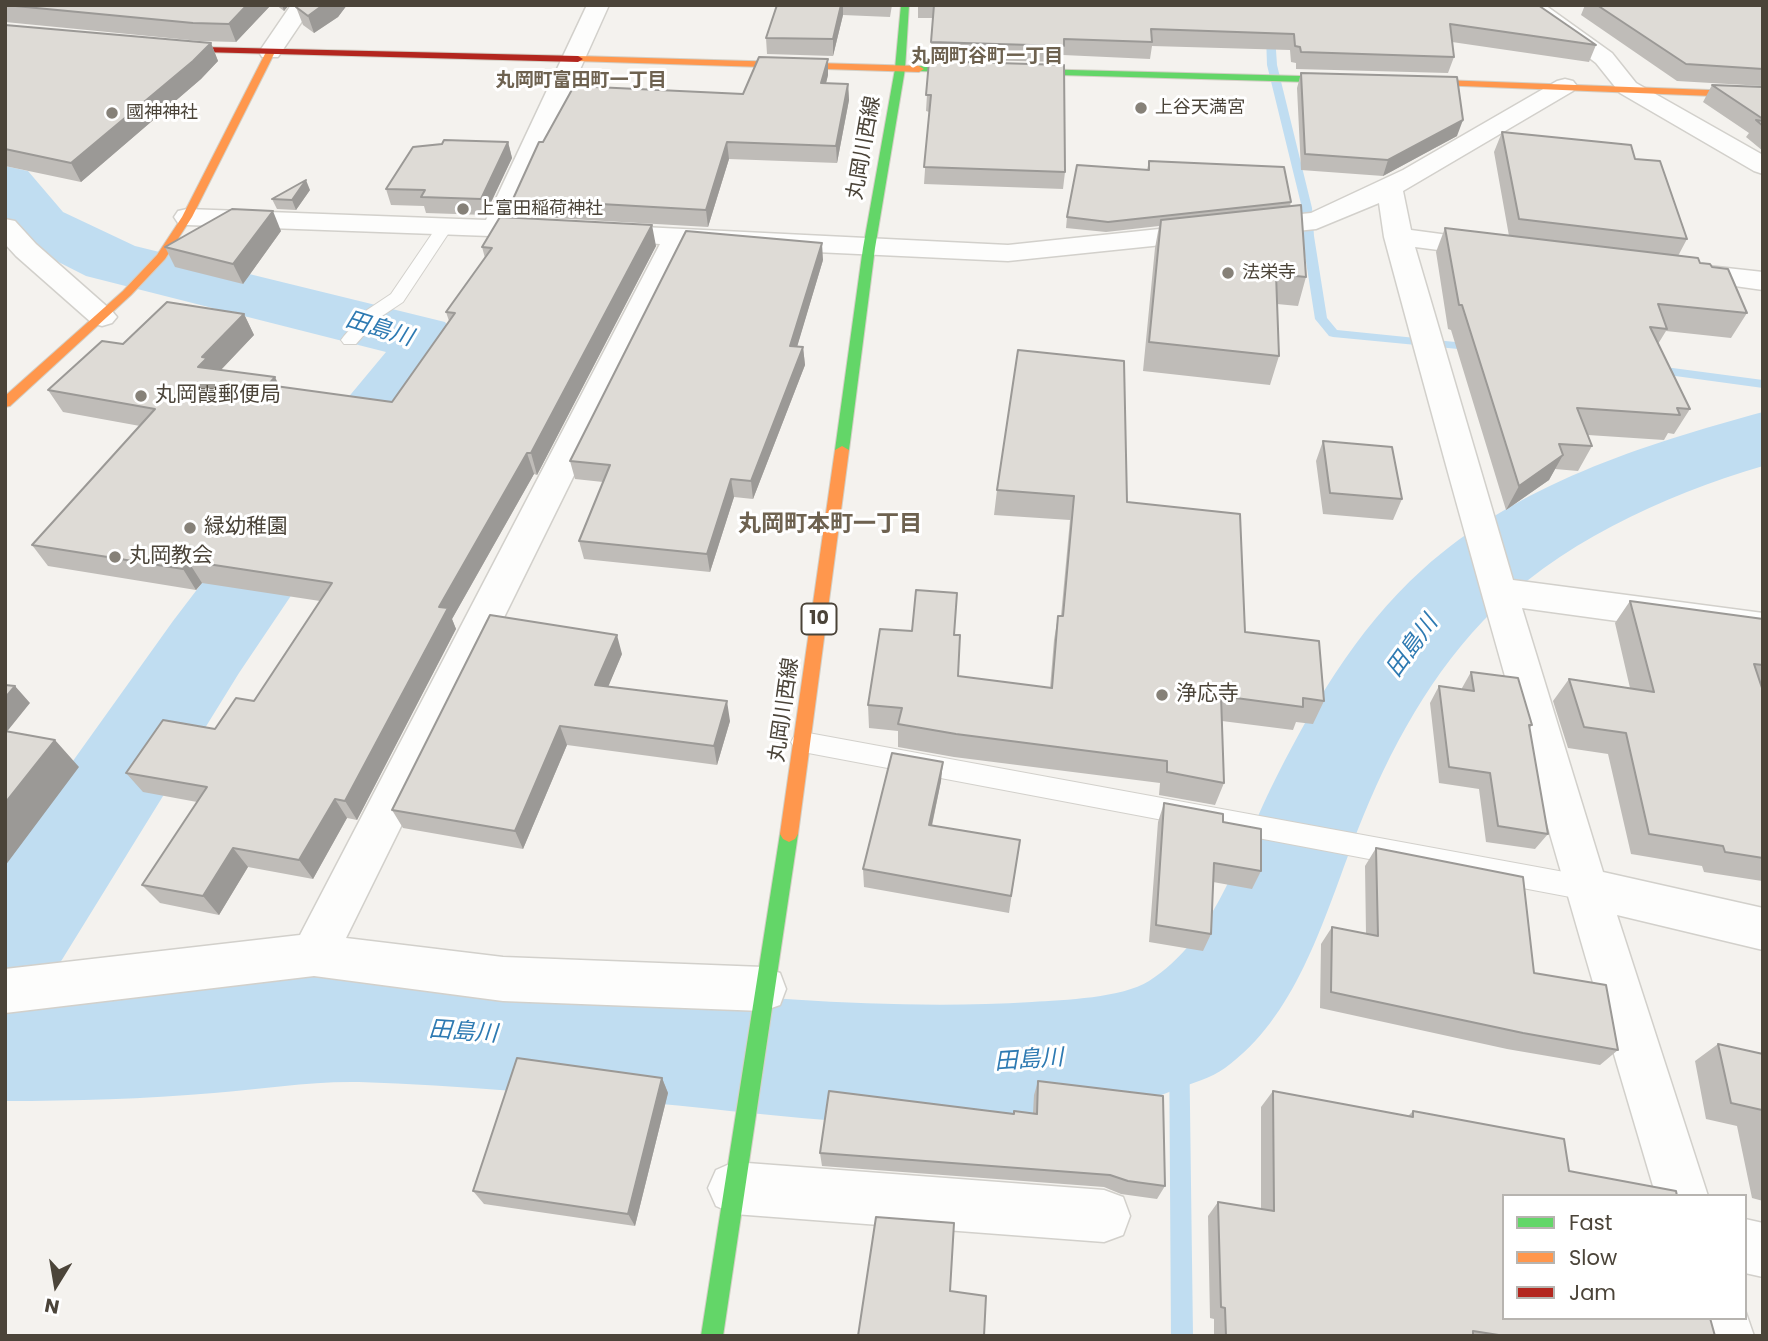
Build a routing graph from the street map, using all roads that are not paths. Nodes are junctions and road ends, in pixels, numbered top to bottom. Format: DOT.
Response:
graph roads {
  1 [pos="302,5"];
  2 [pos="598,5"];
  3 [pos="905,5"];
  4 [pos="1537,6"];
  5 [pos="150,47"];
  6 [pos="270,51"];
  7 [pos="575,58"];
  8 [pos="900,69"];
  9 [pos="1565,86"];
  10 [pos="1628,88"];
  11 [pos="1763,95"];
  12 [pos="1763,166"];
  13 [pos="1390,188"];
  14 [pos="187,217"];
  15 [pos="446,225"];
  16 [pos="5,227"];
  17 [pos="496,227"];
  18 [pos="677,237"];
  19 [pos="1398,237"];
  20 [pos="869,248"];
  21 [pos="1520,252"];
  22 [pos="1655,268"];
  23 [pos="1763,281"];
  24 [pos="373,314"];
  25 [pos="102,317"];
  26 [pos="349,340"];
  27 [pos="5,403"];
  28 [pos="1499,590"];
  29 [pos="1763,627"];
  30 [pos="803,742"];
  31 [pos="1586,888"];
  32 [pos="1763,929"];
  33 [pos="313,955"];
  34 [pos="763,989"];
  35 [pos="5,991"];
  36 [pos="734,1188"];
  37 [pos="1681,1194"];
  38 [pos="1104,1216"];
  39 [pos="712,1336"];
  1 -- 6 [label="street"];
  2 -- 7 [label="street"];
  3 -- 8 [label="street, 丸岡川西線 / 10"];
  4 -- 10 [label="street"];
  5 -- 6 [label="street"];
  6 -- 7 [label="street"];
  6 -- 14 [label="street"];
  7 -- 8 [label="street"];
  7 -- 17 [label="street"];
  8 -- 9 [label="street"];
  8 -- 20 [label="street, 丸岡川西線 / 10"];
  9 -- 10 [label="street"];
  9 -- 13 [label="street"];
  10 -- 11 [label="street"];
  10 -- 12 [label="street"];
  13 -- 19 [label="street"];
  13 -- 20 [label="street"];
  14 -- 15 [label="street"];
  14 -- 25 [label="street"];
  15 -- 17 [label="street"];
  15 -- 24 [label="lane"];
  16 -- 25 [label="street"];
  17 -- 18 [label="street"];
  18 -- 20 [label="street"];
  18 -- 33 [label="street"];
  19 -- 21 [label="street"];
  19 -- 28 [label="street"];
  20 -- 30 [label="street, 丸岡川西線 / 10"];
  22 -- 23 [label="street"];
  24 -- 26 [label="lane"];
  25 -- 27 [label="street"];
  28 -- 29 [label="street"];
  28 -- 31 [label="street"];
  30 -- 31 [label="lane"];
  30 -- 34 [label="street, 丸岡川西線 / 10"];
  31 -- 32 [label="street"];
  31 -- 37 [label="street"];
  33 -- 34 [label="street"];
  33 -- 35 [label="street"];
  34 -- 36 [label="street, 丸岡川西線 / 10"];
  36 -- 38 [label="street"];
  36 -- 39 [label="street, 丸岡川西線 / 10"];
}
